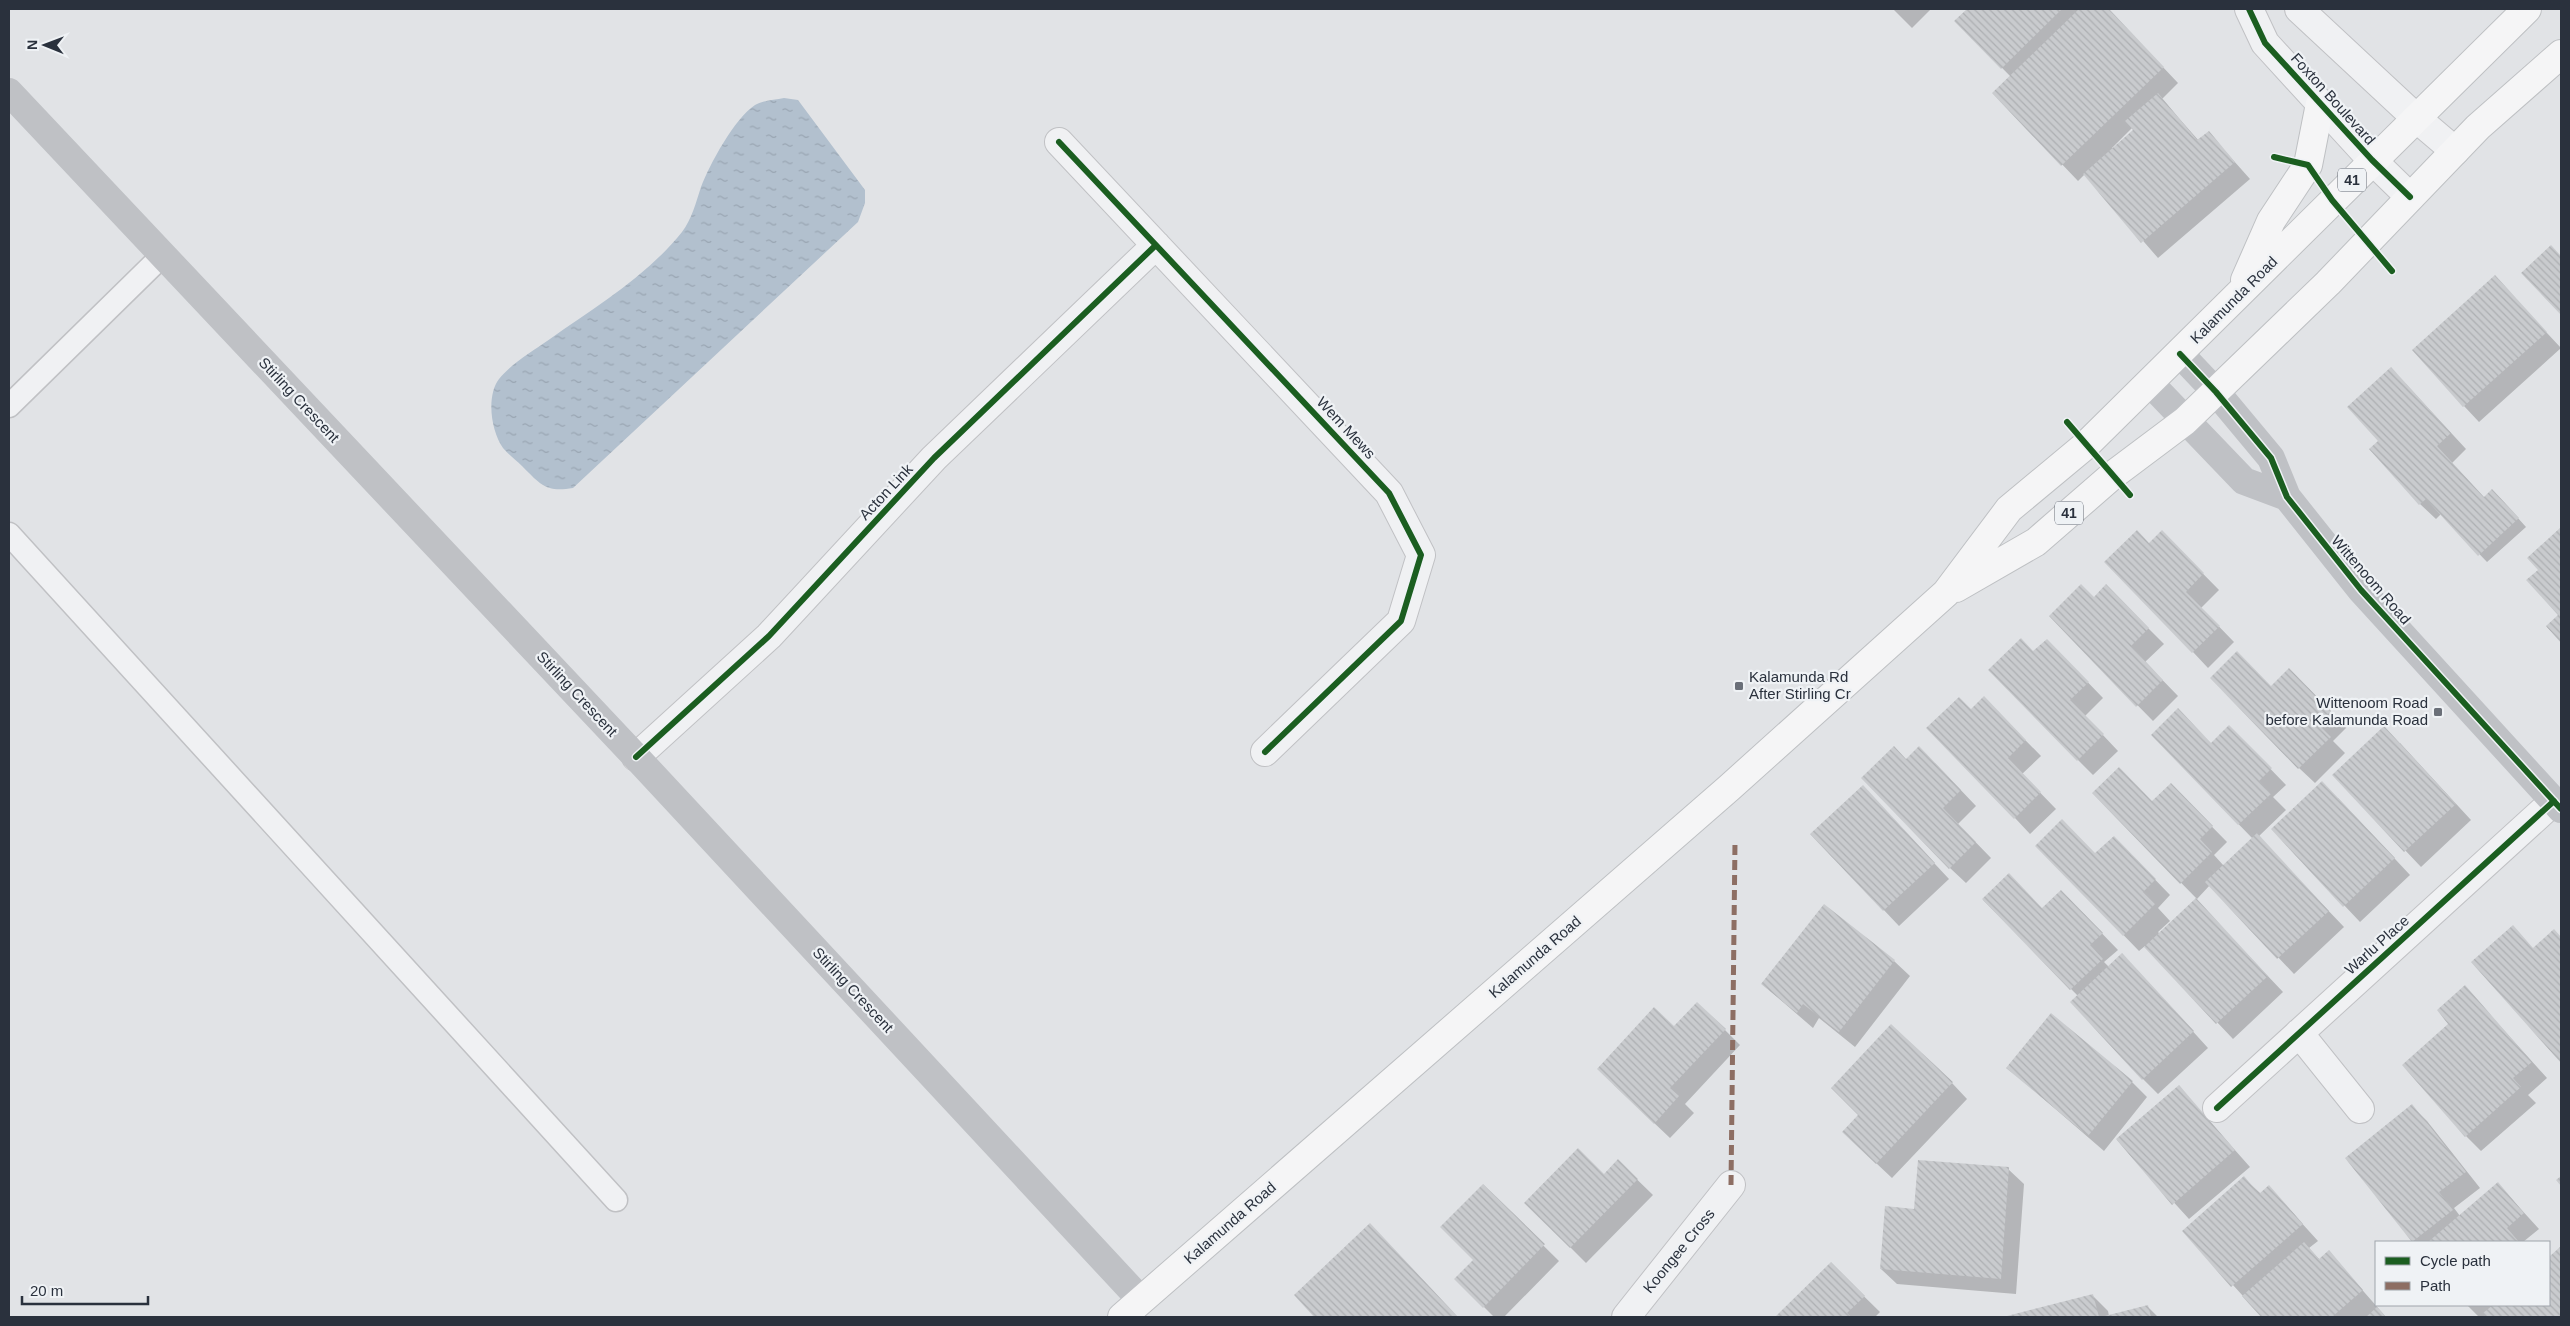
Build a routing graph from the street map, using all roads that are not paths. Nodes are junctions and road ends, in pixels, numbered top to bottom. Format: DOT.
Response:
graph roads {
  1 [pos="2249,9"];
  2 [pos="2299,9"];
  3 [pos="2527,9"];
  4 [pos="2561,54"];
  5 [pos="9,92"];
  6 [pos="2320,104"];
  7 [pos="2415,117"];
  8 [pos="1059,142"];
  9 [pos="2455,151"];
  10 [pos="2372,160"];
  11 [pos="2410,197"];
  12 [pos="1156,246"];
  13 [pos="162,255"];
  14 [pos="2239,295"];
  15 [pos="2180,354"];
  16 [pos="2149,382"];
  17 [pos="2216,392"];
  18 [pos="9,406"];
  19 [pos="2186,421"];
  20 [pos="2287,498"];
  21 [pos="9,534"];
  22 [pos="1946,593"];
  23 [pos="1265,752"];
  24 [pos="636,757"];
  25 [pos="2558,805"];
  26 [pos="2299,1033"];
  27 [pos="2217,1108"];
  28 [pos="2360,1109"];
  29 [pos="1732,1185"];
  30 [pos="616,1200"];
  31 [pos="1132,1309"];
  32 [pos="1626,1317"];
  1 -- 6 [label="street, Foxton Boulevard"];
  2 -- 7 [label="street"];
  3 -- 7 [label="main road, Kalamunda Road / 41"];
  4 -- 9 [label="main road, Kalamunda Road / 41"];
  5 -- 13 [label="main road, Stirling Crescent"];
  6 -- 10 [label="street, Foxton Boulevard"];
  6 -- 14 [label="main road"];
  7 -- 9 [label="street"];
  7 -- 10 [label="main road, Kalamunda Road / 41"];
  8 -- 12 [label="street, Wem Mews"];
  9 -- 11 [label="main road, Kalamunda Road / 41"];
  10 -- 11 [label="street, Foxton Boulevard"];
  10 -- 14 [label="main road, Kalamunda Road / 41"];
  11 -- 17 [label="main road, Kalamunda Road / 41"];
  12 -- 23 [label="street, Wem Mews"];
  12 -- 24 [label="street, Acton Link"];
  13 -- 18 [label="lane"];
  13 -- 24 [label="main road, Stirling Crescent"];
  14 -- 15 [label="main road, Kalamunda Road / 41"];
  15 -- 16 [label="main road, Kalamunda Road / 41"];
  15 -- 17 [label="main road, Wittenoom Road"];
  16 -- 19 [label="main road, Wittenoom Road"];
  16 -- 22 [label="main road, Kalamunda Road / 41"];
  17 -- 19 [label="main road, Kalamunda Road / 41"];
  17 -- 20 [label="main road, Wittenoom Road"];
  19 -- 20 [label="main road, Wittenoom Road"];
  19 -- 22 [label="main road, Kalamunda Road / 41"];
  20 -- 25 [label="main road, Wittenoom Road"];
  21 -- 30 [label="lane"];
  22 -- 31 [label="main road, Kalamunda Road"];
  24 -- 31 [label="main road, Stirling Crescent"];
  25 -- 26 [label="street, Warlu Place"];
  26 -- 27 [label="street, Warlu Place"];
  26 -- 28 [label="street"];
  29 -- 32 [label="street, Koongee Cross"];
}
